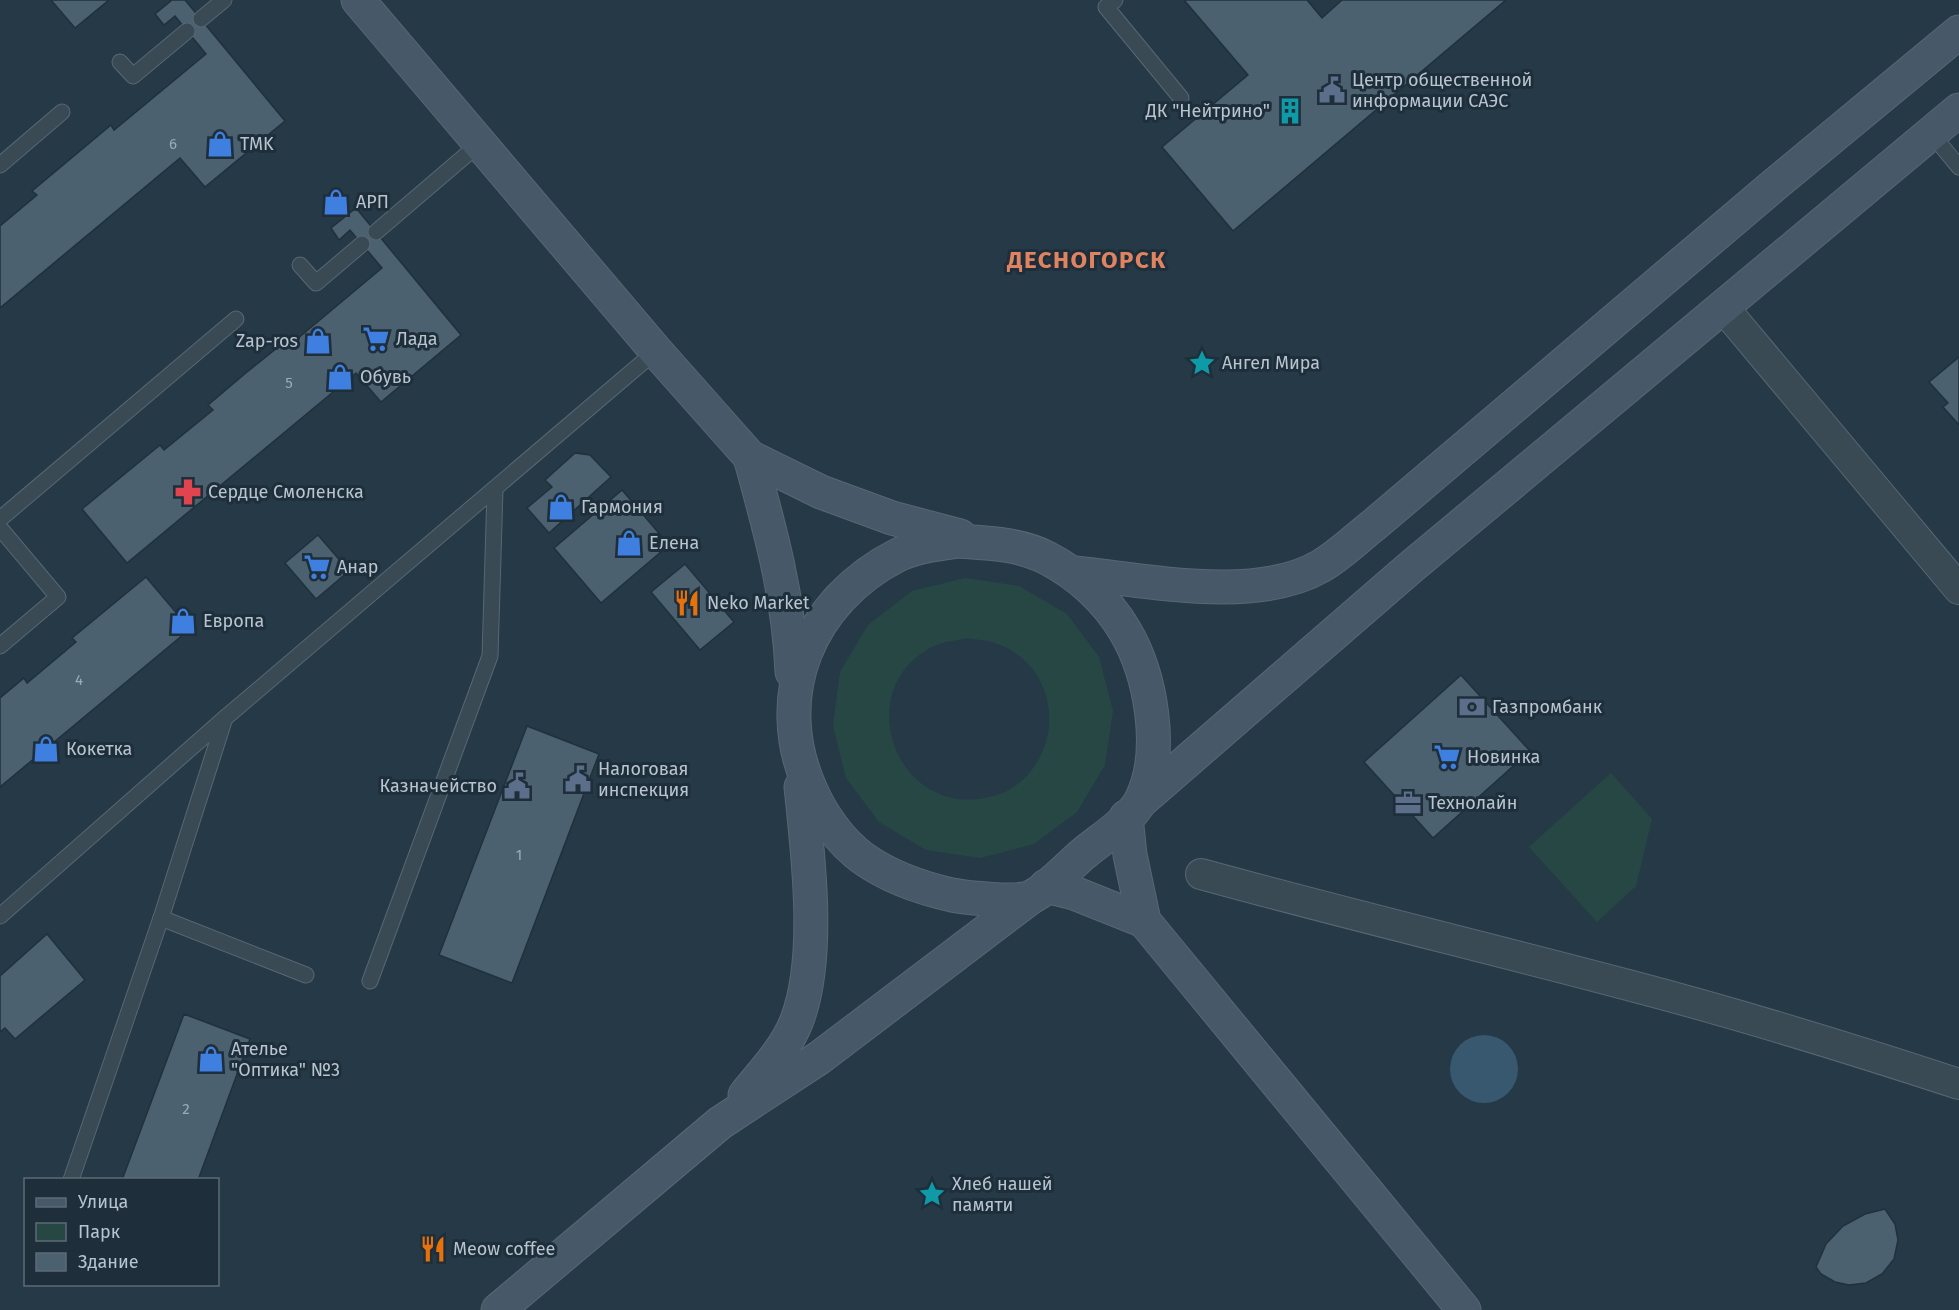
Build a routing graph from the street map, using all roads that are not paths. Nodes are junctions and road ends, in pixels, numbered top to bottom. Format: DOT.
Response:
graph roads {
  1 [pos="224,0"];
  2 [pos="358,0"];
  3 [pos="1115,0"];
  4 [pos="201,20"];
  5 [pos="187,31"];
  6 [pos="1959,32"];
  7 [pos="120,62"];
  8 [pos="1181,99"];
  9 [pos="1959,110"];
  10 [pos="62,112"];
  11 [pos="1931,133"];
  12 [pos="479,144"];
  13 [pos="0,165"];
  14 [pos="1959,167"];
  15 [pos="376,232"];
  16 [pos="362,244"];
  17 [pos="300,265"];
  18 [pos="1722,306"];
  19 [pos="237,319"];
  20 [pos="657,351"];
  21 [pos="750,457"];
  22 [pos="495,490"];
  23 [pos="0,519"];
  24 [pos="0,528"];
  25 [pos="988,543"];
  26 [pos="1074,573"];
  27 [pos="1959,589"];
  28 [pos="0,646"];
  29 [pos="794,698"];
  30 [pos="225,718"];
  31 [pos="798,760"];
  32 [pos="1134,809"];
  33 [pos="1200,874"];
  34 [pos="1038,892"];
  35 [pos="0,916"];
  36 [pos="161,918"];
  37 [pos="1144,921"];
  38 [pos="306,975"];
  39 [pos="370,981"];
  40 [pos="1959,1084"];
  41 [pos="720,1124"];
  42 [pos="71,1178"];
  43 [pos="498,1310"];
  44 [pos="1464,1310"];
  1 -- 4 [label="lane"];
  2 -- 12 [label="street"];
  3 -- 8 [label="lane"];
  5 -- 7 [label="lane"];
  6 -- 26 [label="street"];
  9 -- 11 [label="street"];
  10 -- 13 [label="lane"];
  11 -- 14 [label="lane"];
  11 -- 18 [label="street"];
  12 -- 15 [label="lane"];
  12 -- 20 [label="street"];
  16 -- 17 [label="lane"];
  18 -- 27 [label="street"];
  18 -- 32 [label="street"];
  19 -- 23 [label="lane"];
  20 -- 21 [label="street"];
  20 -- 22 [label="lane"];
  21 -- 25 [label="street"];
  21 -- 29 [label="street"];
  22 -- 30 [label="lane"];
  22 -- 39 [label="lane"];
  24 -- 28 [label="lane"];
  25 -- 26 [label="street"];
  25 -- 29 [label="street"];
  26 -- 32 [label="street"];
  29 -- 31 [label="street"];
  30 -- 35 [label="lane"];
  30 -- 36 [label="lane"];
  31 -- 34 [label="street"];
  31 -- 41 [label="street"];
  32 -- 34 [label="street"];
  32 -- 37 [label="street"];
  33 -- 40 [label="street"];
  34 -- 37 [label="street"];
  34 -- 41 [label="street"];
  36 -- 38 [label="lane"];
  36 -- 42 [label="lane"];
  37 -- 44 [label="street"];
  41 -- 43 [label="street"];
}
